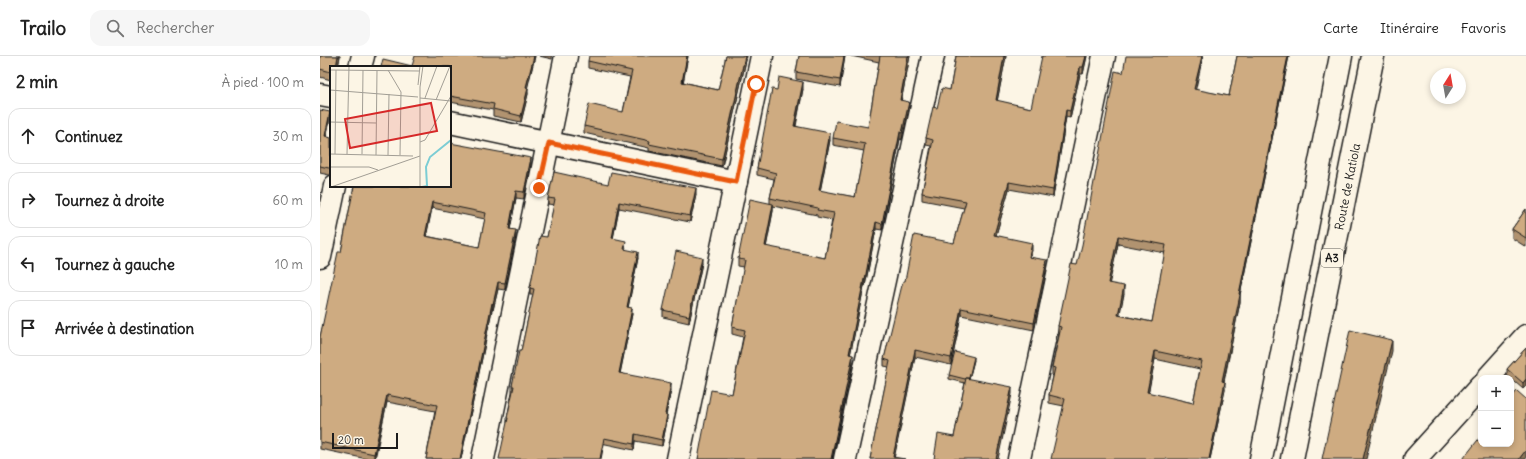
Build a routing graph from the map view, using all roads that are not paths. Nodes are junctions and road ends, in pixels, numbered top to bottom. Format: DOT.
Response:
graph roads {
  1 [pos="363,56"];
  2 [pos="566,56"];
  3 [pos="762,56"];
  4 [pos="933,56"];
  5 [pos="1104,56"];
  6 [pos="1341,56"];
  7 [pos="1373,56"];
  8 [pos="360,66"];
  9 [pos="320,95"];
  10 [pos="330,97"];
  11 [pos="451,122"];
  12 [pos="549,143"];
  13 [pos="736,182"];
  14 [pos="335,187"];
  15 [pos="320,258"];
  16 [pos="1526,336"];
  17 [pos="1491,375"];
  18 [pos="1478,389"];
  19 [pos="482,459"];
  20 [pos="678,459"];
  21 [pos="845,459"];
  22 [pos="1019,459"];
  23 [pos="1261,459"];
  24 [pos="1292,459"];
  25 [pos="1415,459"];
  1 -- 8 [label="main road"];
  2 -- 12 [label="main road"];
  3 -- 13 [label="main road"];
  4 -- 21 [label="main road"];
  5 -- 22 [label="main road"];
  6 -- 23 [label="main road, A3"];
  7 -- 24 [label="main road, Route de Katiola / A3"];
  9 -- 10 [label="main road"];
  11 -- 12 [label="main road"];
  12 -- 13 [label="main road"];
  12 -- 19 [label="main road"];
  13 -- 20 [label="main road"];
  14 -- 15 [label="main road"];
  16 -- 17 [label="main road"];
  18 -- 25 [label="main road"];
}
